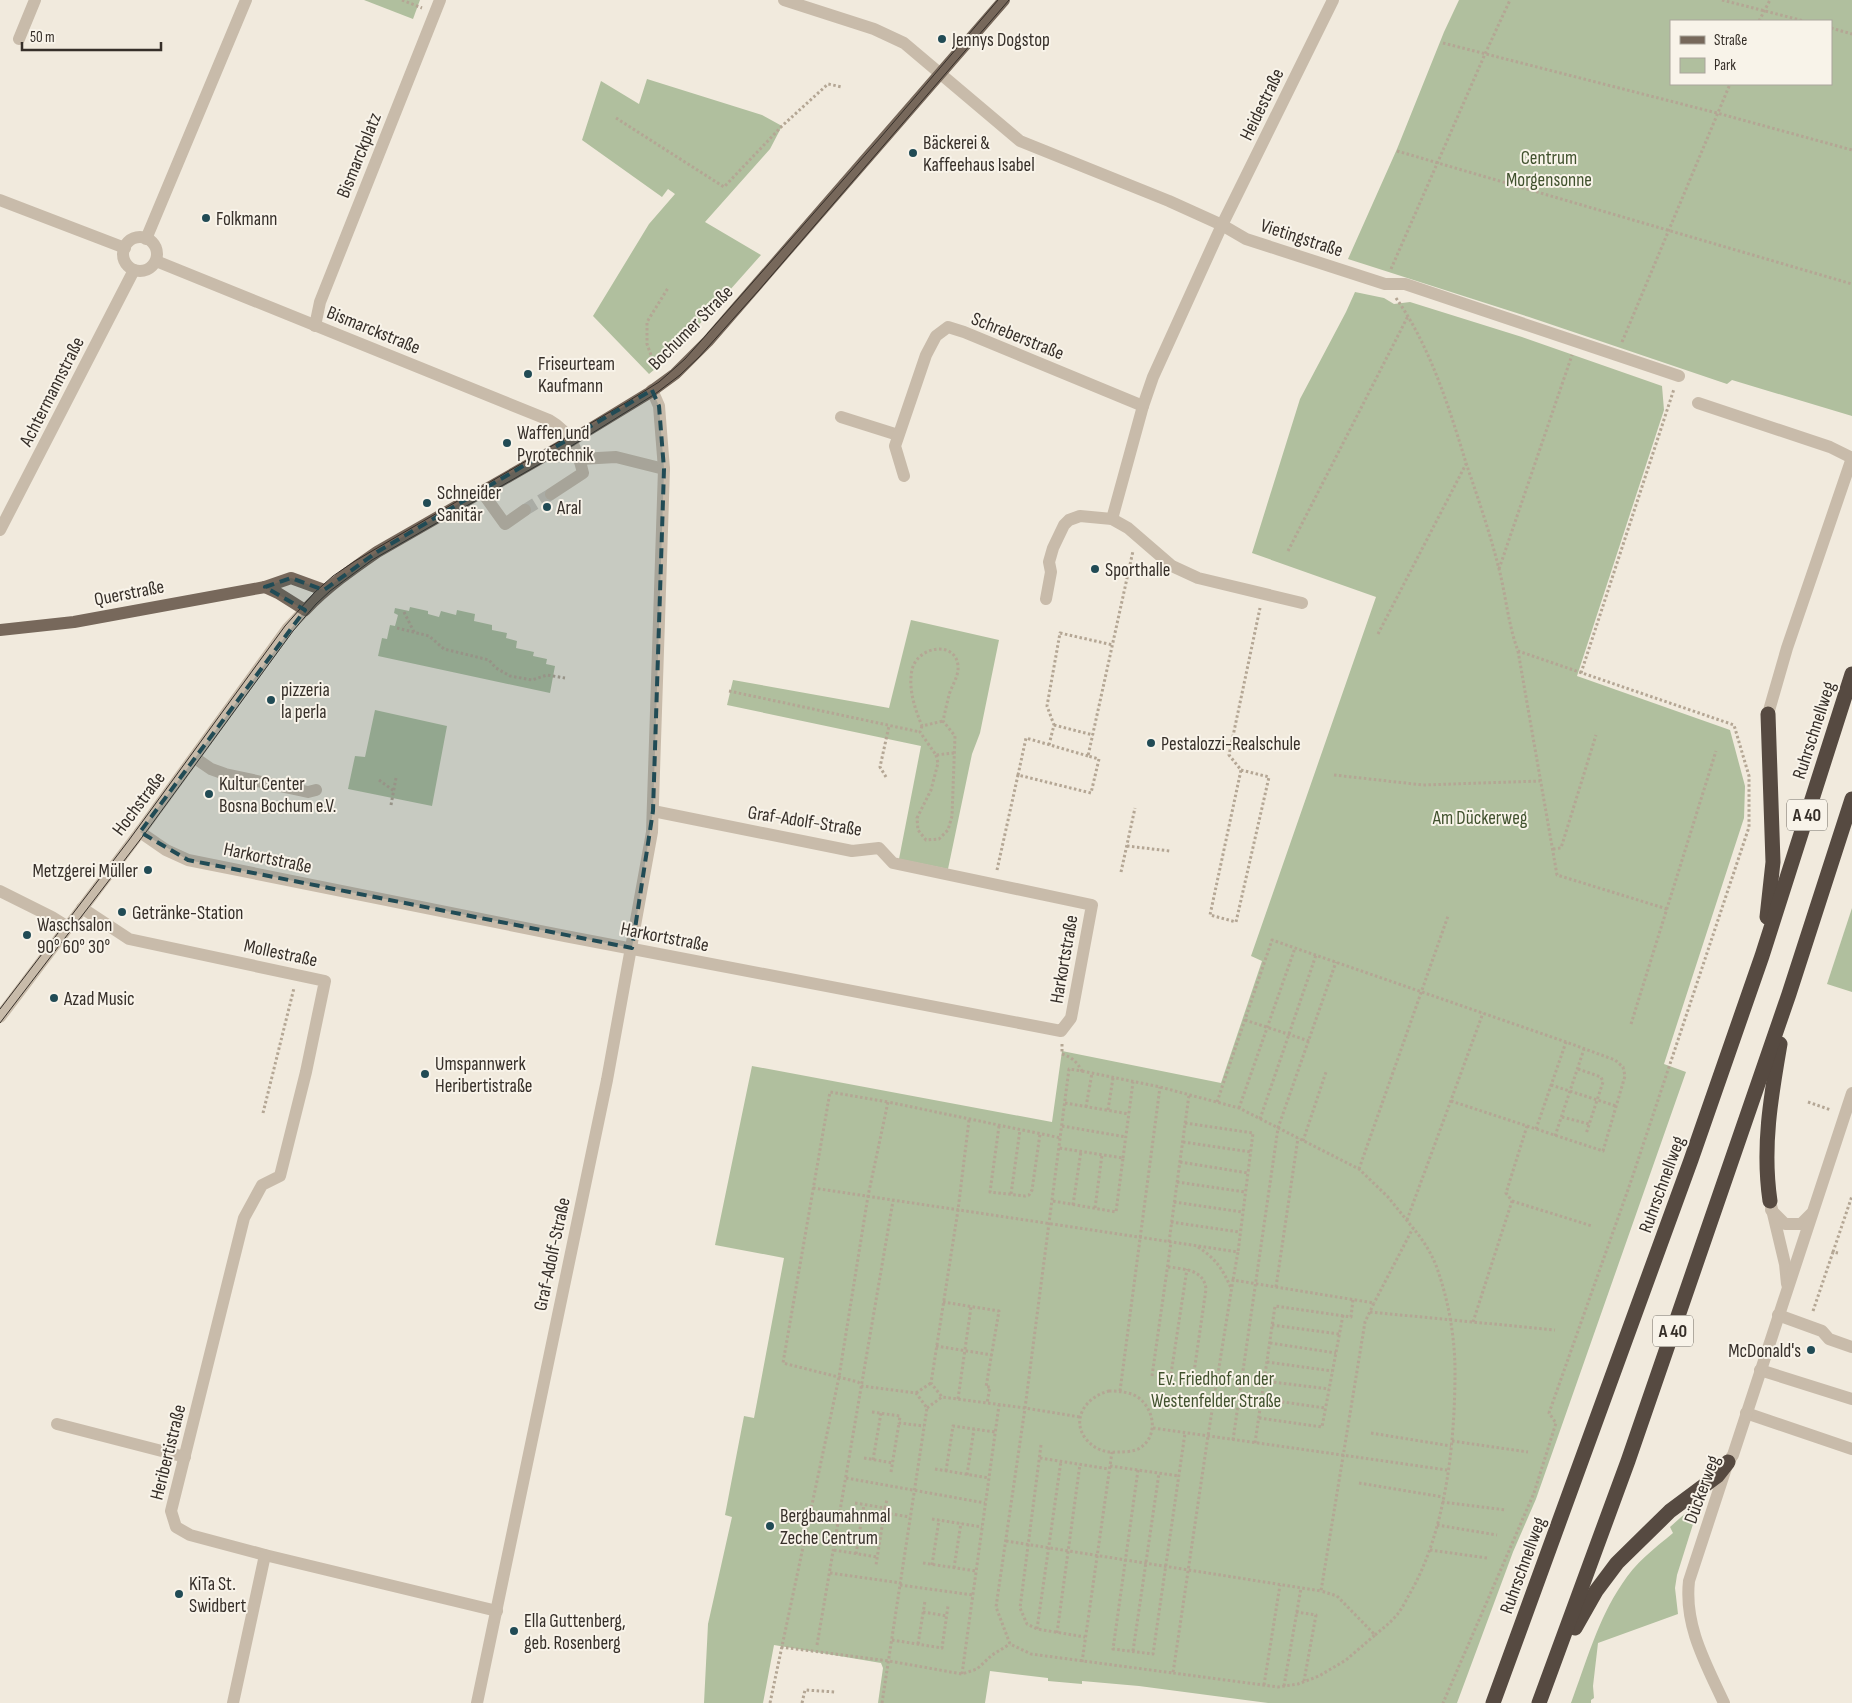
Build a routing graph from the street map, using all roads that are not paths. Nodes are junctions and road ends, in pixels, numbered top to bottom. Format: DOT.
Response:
graph roads {
  1 [pos="35,0"];
  2 [pos="246,0"];
  3 [pos="440,0"];
  4 [pos="784,0"];
  5 [pos="1004,0"];
  6 [pos="1333,0"];
  7 [pos="19,39"];
  8 [pos="941,74"];
  9 [pos="0,200"];
  10 [pos="1222,225"];
  11 [pos="146,239"];
  12 [pos="125,248"];
  13 [pos="156,261"];
  14 [pos="134,270"];
  15 [pos="315,326"];
  16 [pos="1678,376"];
  17 [pos="652,390"];
  18 [pos="1698,403"];
  19 [pos="1143,406"];
  20 [pos="841,416"];
  21 [pos="898,435"];
  22 [pos="572,440"];
  23 [pos="1852,458"];
  24 [pos="580,459"];
  25 [pos="664,469"];
  26 [pos="904,476"];
  27 [pos="482,492"];
  28 [pos="551,494"];
  29 [pos="525,510"];
  30 [pos="1112,519"];
  31 [pos="0,530"];
  32 [pos="264,587"];
  33 [pos="324,590"];
  34 [pos="1046,600"];
  35 [pos="1302,603"];
  36 [pos="305,610"];
  37 [pos="0,630"];
  38 [pos="1852,674"];
  39 [pos="1768,714"];
  40 [pos="195,758"];
  41 [pos="316,790"];
  42 [pos="1852,798"];
  43 [pos="653,811"];
  44 [pos="140,832"];
  45 [pos="0,891"];
  46 [pos="1092,904"];
  47 [pos="82,908"];
  48 [pos="68,927"];
  49 [pos="632,948"];
  50 [pos="1762,956"];
  51 [pos="1789,994"];
  52 [pos="0,1017"];
  53 [pos="1852,1093"];
  54 [pos="283,1164"];
  55 [pos="1770,1205"];
  56 [pos="1811,1214"];
  57 [pos="1788,1286"];
  58 [pos="1778,1315"];
  59 [pos="1852,1346"];
  60 [pos="1760,1370"];
  61 [pos="1852,1399"];
  62 [pos="1746,1413"];
  63 [pos="57,1424"];
  64 [pos="1852,1449"];
  65 [pos="184,1457"];
  66 [pos="1728,1462"];
  67 [pos="265,1555"];
  68 [pos="497,1611"];
  69 [pos="1554,1666"];
  70 [pos="234,1703"];
  71 [pos="477,1703"];
  72 [pos="1493,1703"];
  73 [pos="1539,1703"];
  74 [pos="1724,1703"];
  1 -- 7 [label="street"];
  2 -- 11 [label="street"];
  3 -- 15 [label="street, Bismarckplatz"];
  4 -- 8 [label="street, Vietingstraße"];
  5 -- 8 [label="main road, Bochumer Straße"];
  6 -- 10 [label="street, Heidestraße"];
  8 -- 10 [label="street, Vietingstraße"];
  8 -- 17 [label="main road, Bochumer Straße"];
  9 -- 12 [label="street"];
  10 -- 16 [label="street, Vietingstraße"];
  10 -- 19 [label="street"];
  11 -- 12 [label="street"];
  11 -- 13 [label="street"];
  12 -- 14 [label="street"];
  13 -- 14 [label="street"];
  13 -- 15 [label="street, Bismarckstraße"];
  14 -- 31 [label="street, Achtermannstraße"];
  15 -- 22 [label="street, Bismarckstraße"];
  17 -- 22 [label="main road, Bochumer Straße"];
  17 -- 25 [label="street, Graf-Adolf-Straße"];
  18 -- 23 [label="street"];
  19 -- 21 [label="street, Schreberstraße"];
  19 -- 30 [label="street"];
  20 -- 21 [label="street"];
  21 -- 26 [label="street, Schreberstraße"];
  22 -- 24 [label="street"];
  22 -- 27 [label="main road, Bochumer Straße"];
  23 -- 39 [label="street"];
  24 -- 25 [label="street"];
  24 -- 28 [label="street"];
  25 -- 43 [label="street, Graf-Adolf-Straße"];
  27 -- 29 [label="street"];
  27 -- 33 [label="main road, Bochumer Straße"];
  30 -- 34 [label="street"];
  30 -- 35 [label="street"];
  32 -- 33 [label="main road, Querstraße"];
  32 -- 36 [label="main road"];
  32 -- 37 [label="main road, Querstraße"];
  33 -- 36 [label="main road, Bochumer Straße"];
  36 -- 40 [label="street, Hochstraße"];
  38 -- 50 [label="highway, Ruhrschnellweg / A 40"];
  39 -- 50 [label="highway"];
  40 -- 41 [label="street"];
  40 -- 44 [label="street, Hochstraße"];
  42 -- 51 [label="highway, A 40"];
  43 -- 46 [label="street, Graf-Adolf-Straße"];
  43 -- 49 [label="street, Graf-Adolf-Straße"];
  44 -- 47 [label="street, Hochstraße"];
  44 -- 49 [label="street, Harkortstraße"];
  45 -- 48 [label="street"];
  46 -- 49 [label="street, Harkortstraße"];
  47 -- 48 [label="street, Hochstraße"];
  47 -- 54 [label="street, Mollestraße"];
  48 -- 52 [label="street, Hochstraße"];
  49 -- 68 [label="street, Graf-Adolf-Straße"];
  50 -- 72 [label="highway, Ruhrschnellweg / A 40"];
  51 -- 55 [label="highway"];
  51 -- 69 [label="highway, A 40"];
  53 -- 56 [label="street, Dückerweg"];
  54 -- 65 [label="street, Heribertistraße"];
  55 -- 56 [label="street"];
  55 -- 57 [label="street, Dückerweg"];
  56 -- 57 [label="street, Dückerweg"];
  57 -- 58 [label="street, Dückerweg"];
  58 -- 59 [label="street"];
  58 -- 60 [label="street, Dückerweg"];
  60 -- 61 [label="street"];
  60 -- 62 [label="street, Dückerweg"];
  62 -- 64 [label="street"];
  62 -- 66 [label="street, Dückerweg"];
  63 -- 65 [label="street"];
  65 -- 67 [label="street, Heribertistraße"];
  66 -- 69 [label="highway"];
  66 -- 74 [label="street, Dückerweg"];
  67 -- 68 [label="street, Heribertistraße"];
  67 -- 70 [label="street"];
  68 -- 71 [label="street, Graf-Adolf-Straße"];
  69 -- 73 [label="highway, A 40"];
}
